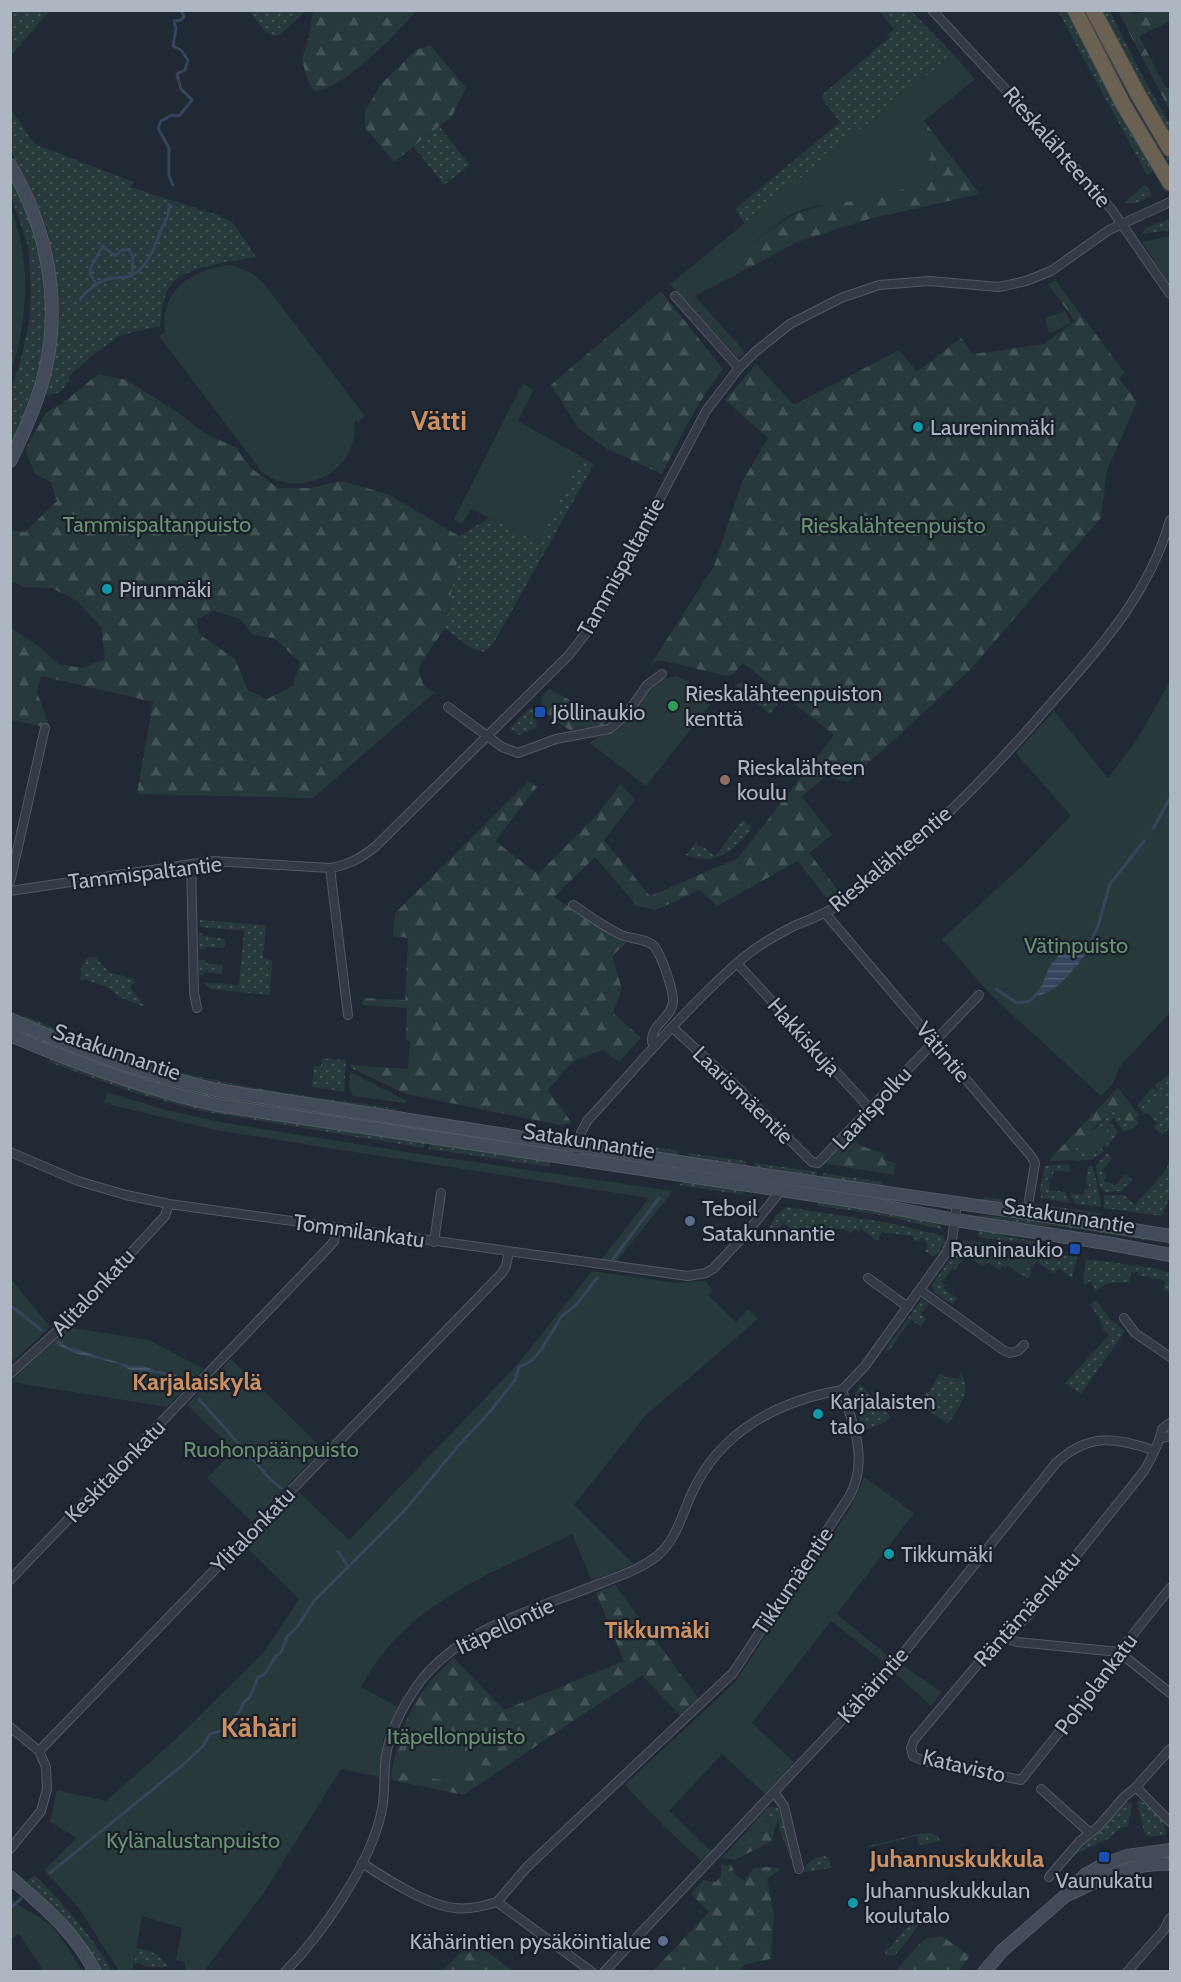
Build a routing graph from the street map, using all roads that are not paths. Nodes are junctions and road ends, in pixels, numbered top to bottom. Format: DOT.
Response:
graph roads {
  1 [pos="932,10"];
  2 [pos="1075,10"];
  3 [pos="1093,10"];
  4 [pos="1170,149"];
  5 [pos="10,165"];
  6 [pos="1170,183"];
  7 [pos="1170,202"];
  8 [pos="1124,224"];
  9 [pos="1170,294"];
  10 [pos="675,296"];
  11 [pos="739,368"];
  12 [pos="10,461"];
  13 [pos="1170,520"];
  14 [pos="662,674"];
  15 [pos="448,707"];
  16 [pos="45,728"];
  17 [pos="488,736"];
  18 [pos="191,864"];
  19 [pos="330,868"];
  20 [pos="10,882"];
  21 [pos="10,891"];
  22 [pos="573,905"];
  23 [pos="825,914"];
  24 [pos="737,963"];
  25 [pos="979,995"];
  26 [pos="197,1008"];
  27 [pos="348,1015"];
  28 [pos="10,1019"];
  29 [pos="673,1028"];
  30 [pos="10,1035"];
  31 [pos="934,1040"];
  32 [pos="655,1046"];
  33 [pos="871,1110"];
  34 [pos="578,1146"];
  35 [pos="10,1152"];
  36 [pos="576,1160"];
  37 [pos="812,1162"];
  38 [pos="790,1178"];
  39 [pos="781,1190"];
  40 [pos="441,1193"];
  41 [pos="1029,1200"];
  42 [pos="957,1203"];
  43 [pos="169,1204"];
  44 [pos="955,1220"];
  45 [pos="337,1228"];
  46 [pos="1170,1236"];
  47 [pos="434,1242"];
  48 [pos="509,1252"];
  49 [pos="1170,1255"];
  50 [pos="868,1278"];
  51 [pos="920,1290"];
  52 [pos="908,1307"];
  53 [pos="1124,1318"];
  54 [pos="1024,1345"];
  55 [pos="1170,1357"];
  56 [pos="10,1374"];
  57 [pos="842,1390"];
  58 [pos="1170,1423"];
  59 [pos="1166,1437"];
  60 [pos="1153,1450"];
  61 [pos="10,1580"];
  62 [pos="1170,1588"];
  63 [pos="1004,1637"];
  64 [pos="1119,1652"];
  65 [pos="1170,1693"];
  66 [pos="10,1726"];
  67 [pos="911,1748"];
  68 [pos="1170,1749"];
  69 [pos="39,1751"];
  70 [pos="1021,1780"];
  71 [pos="1136,1787"];
  72 [pos="1041,1789"];
  73 [pos="774,1792"];
  74 [pos="1170,1822"];
  75 [pos="1090,1833"];
  76 [pos="10,1849"];
  77 [pos="1170,1850"];
  78 [pos="362,1863"];
  79 [pos="1170,1864"];
  80 [pos="799,1869"];
  81 [pos="10,1877"];
  82 [pos="1049,1877"];
  83 [pos="1065,1896"];
  84 [pos="497,1902"];
  85 [pos="1170,1918"];
  86 [pos="1022,1935"];
  87 [pos="95,1971"];
  88 [pos="285,1971"];
  89 [pos="592,1971"];
  90 [pos="604,1971"];
  91 [pos="984,1971"];
  92 [pos="994,1971"];
  93 [pos="1127,1971"];
  1 -- 8 [label="street, Rieskalähteentie"];
  2 -- 6 [label="highway"];
  3 -- 4 [label="highway"];
  5 -- 12 [label="main road"];
  7 -- 8 [label="street, Tammispaltantie"];
  8 -- 9 [label="street, Rieskalähteentie"];
  8 -- 11 [label="street, Tammispaltantie"];
  10 -- 11 [label="street"];
  11 -- 17 [label="street, Tammispaltantie"];
  13 -- 23 [label="street, Rieskalähteentie"];
  14 -- 17 [label="street"];
  15 -- 17 [label="street"];
  16 -- 20 [label="street"];
  17 -- 19 [label="street, Tammispaltantie"];
  18 -- 19 [label="street, Tammispaltantie"];
  18 -- 21 [label="street, Tammispaltantie"];
  18 -- 26 [label="street"];
  19 -- 27 [label="street"];
  22 -- 32 [label="street"];
  23 -- 24 [label="street, Rieskalähteentie"];
  23 -- 31 [label="street, Vätintie"];
  24 -- 29 [label="street, Rieskalähteentie"];
  24 -- 33 [label="street, Hakkiskuja"];
  25 -- 31 [label="street, Laarispolku"];
  28 -- 34 [label="main road, Satakunnantie"];
  29 -- 32 [label="street, Rieskalähteentie"];
  29 -- 37 [label="street, Laarismäentie"];
  30 -- 36 [label="main road, Satakunnantie"];
  31 -- 33 [label="street, Laarispolku"];
  31 -- 41 [label="street, Vätintie"];
  32 -- 34 [label="street, Rieskalähteentie"];
  33 -- 37 [label="street, Laarispolku"];
  34 -- 36 [label="street, Rieskalähteentie"];
  34 -- 38 [label="main road, Satakunnantie"];
  35 -- 43 [label="street, Tommilankatu"];
  36 -- 39 [label="main road, Satakunnantie"];
  38 -- 39 [label="street"];
  38 -- 42 [label="main road, Satakunnantie"];
  39 -- 44 [label="main road, Satakunnantie"];
  39 -- 48 [label="street, Tommilankatu"];
  40 -- 47 [label="street"];
  42 -- 44 [label="street"];
  42 -- 46 [label="main road, Satakunnantie"];
  43 -- 45 [label="street, Tommilankatu"];
  43 -- 56 [label="street, Alitalonkatu"];
  44 -- 49 [label="main road, Satakunnantie"];
  44 -- 51 [label="street"];
  45 -- 47 [label="street, Tommilankatu"];
  45 -- 61 [label="street, Keskitalonkatu"];
  47 -- 48 [label="street, Tommilankatu"];
  48 -- 69 [label="street, Ylitalonkatu"];
  50 -- 52 [label="street"];
  51 -- 52 [label="street"];
  51 -- 54 [label="street"];
  52 -- 57 [label="street"];
  53 -- 55 [label="street"];
  57 -- 78 [label="street, Itäpellontie"];
  57 -- 84 [label="street, Tikkumäentie"];
  58 -- 59 [label="street, Räntämäenkatu"];
  59 -- 60 [label="street, Räntämäenkatu"];
  60 -- 63 [label="street, Räntämäenkatu"];
  60 -- 73 [label="street, Kähärintie"];
  62 -- 64 [label="street, Pohjolankatu"];
  63 -- 64 [label="street"];
  63 -- 67 [label="street, Räntämäenkatu"];
  64 -- 65 [label="street"];
  64 -- 70 [label="street, Pohjolankatu"];
  66 -- 69 [label="street"];
  67 -- 70 [label="street, Katavisto"];
  68 -- 71 [label="street"];
  69 -- 76 [label="street"];
  71 -- 74 [label="street"];
  71 -- 75 [label="street"];
  72 -- 75 [label="street"];
  73 -- 80 [label="street"];
  73 -- 90 [label="street, Kähärintie"];
  75 -- 82 [label="street"];
  77 -- 83 [label="main road"];
  78 -- 84 [label="street"];
  78 -- 88 [label="street, Itäpellontie"];
  79 -- 83 [label="main road"];
  81 -- 87 [label="main road"];
  83 -- 86 [label="main road"];
  84 -- 89 [label="street"];
  85 -- 93 [label="street"];
  86 -- 91 [label="main road"];
  86 -- 92 [label="main road"];
}
